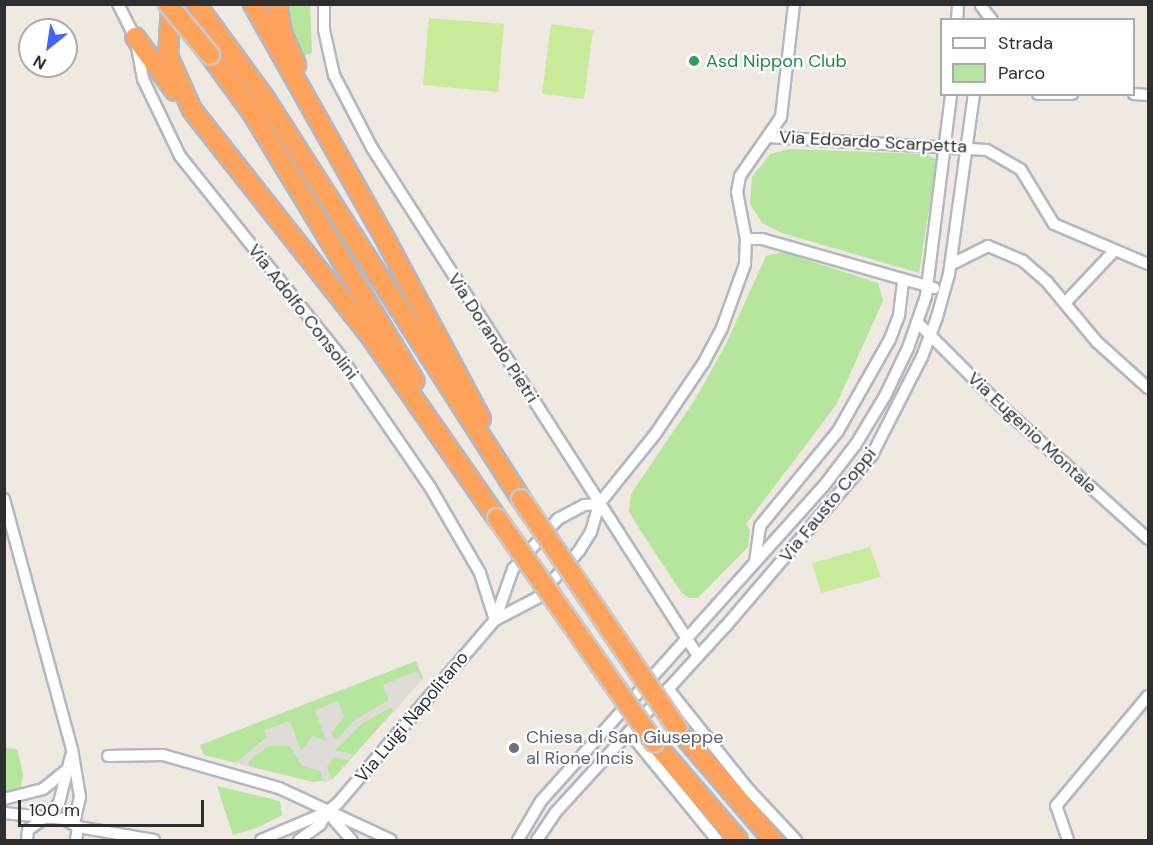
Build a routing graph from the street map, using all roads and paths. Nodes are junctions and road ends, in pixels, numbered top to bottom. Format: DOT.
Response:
graph roads {
  1 [pos="118,4"];
  2 [pos="169,4"];
  3 [pos="196,4"];
  4 [pos="253,4"];
  5 [pos="277,4"];
  6 [pos="324,4"];
  7 [pos="794,4"];
  8 [pos="981,5"];
  9 [pos="991,18"];
  10 [pos="135,37"];
  11 [pos="951,96"];
  12 [pos="974,96"];
  13 [pos="314,108"];
  14 [pos="192,110"];
  15 [pos="768,137"];
  16 [pos="969,146"];
  17 [pos="947,147"];
  18 [pos="747,240"];
  19 [pos="1114,251"];
  20 [pos="1149,264"];
  21 [pos="950,265"];
  22 [pos="903,280"];
  23 [pos="928,287"];
  24 [pos="944,290"];
  25 [pos="1065,303"];
  26 [pos="918,322"];
  27 [pos="930,337"];
  28 [pos="1149,388"];
  29 [pos="504,473"];
  30 [pos="4,499"];
  31 [pos="600,504"];
  32 [pos="497,519"];
  33 [pos="1149,539"];
  34 [pos="755,562"];
  35 [pos="495,620"];
  36 [pos="687,640"];
  37 [pos="698,656"];
  38 [pos="668,689"];
  39 [pos="1149,696"];
  40 [pos="629,732"];
  41 [pos="72,749"];
  42 [pos="108,756"];
  43 [pos="68,769"];
  44 [pos="4,799"];
  45 [pos="327,812"];
  46 [pos="4,813"];
  47 [pos="21,816"];
  48 [pos="45,819"];
  49 [pos="76,825"];
  50 [pos="28,835"];
  51 [pos="76,840"];
  52 [pos="154,840"];
  53 [pos="261,840"];
  54 [pos="299,840"];
  55 [pos="352,840"];
  56 [pos="391,840"];
  57 [pos="518,840"];
  58 [pos="537,840"];
  59 [pos="717,840"];
  60 [pos="738,840"];
  61 [pos="773,840"];
  62 [pos="796,840"];
  63 [pos="1068,840"];
  1 -- 10 [label="street, Via Adolfo Consolini"];
  2 -- 14 [label="highway"];
  2 -- 32 [label="highway, bridge"];
  3 -- 29 [label="highway"];
  4 -- 13 [label="highway"];
  5 -- 13 [label="highway"];
  6 -- 31 [label="street, Via Dorando Pietri"];
  7 -- 15 [label="street, Via Luigi Napolitano"];
  8 -- 9 [label="street"];
  10 -- 14 [label="highway"];
  10 -- 35 [label="street, Via Adolfo Consolini"];
  11 -- 17 [label="street, Via Fausto Coppi"];
  12 -- 16 [label="street, Via Fausto Coppi"];
  13 -- 29 [label="highway"];
  14 -- 32 [label="highway"];
  15 -- 17 [label="street, Via Edoardo Scarpetta"];
  15 -- 18 [label="street, Via Luigi Napolitano"];
  16 -- 17 [label="street, Via Edoardo Scarpetta"];
  16 -- 19 [label="street, Via Edoardo Scarpetta"];
  16 -- 21 [label="street, Via Fausto Coppi"];
  17 -- 23 [label="street, Via Fausto Coppi"];
  18 -- 22 [label="street"];
  18 -- 31 [label="street, Via Luigi Napolitano"];
  19 -- 20 [label="street, Via Edoardo Scarpetta"];
  19 -- 25 [label="street"];
  21 -- 24 [label="street, Via Fausto Coppi"];
  21 -- 25 [label="street"];
  22 -- 23 [label="street"];
  22 -- 34 [label="street, Via Fausto Coppi"];
  23 -- 24 [label="street"];
  23 -- 26 [label="street, Via Fausto Coppi"];
  24 -- 27 [label="street, Via Fausto Coppi"];
  25 -- 28 [label="street"];
  26 -- 27 [label="street, Via Eugenio Montale"];
  26 -- 34 [label="street, Via Fausto Coppi"];
  27 -- 33 [label="street, Via Eugenio Montale"];
  27 -- 37 [label="street, Via Fausto Coppi"];
  29 -- 61 [label="highway, bridge"];
  30 -- 41 [label="street"];
  31 -- 35 [label="street, Via Luigi Napolitano"];
  31 -- 35 [label="street, Via Luigi Napolitano"];
  31 -- 36 [label="street, Via Dorando Pietri"];
  32 -- 60 [label="highway, bridge"];
  34 -- 36 [label="street, Via Fausto Coppi"];
  35 -- 45 [label="street, Via Luigi Napolitano"];
  36 -- 37 [label="street, Via Dorando Pietri"];
  36 -- 57 [label="street, Via Fausto Coppi"];
  37 -- 38 [label="street, Via Fausto Coppi"];
  38 -- 40 [label="street, Via Fausto Coppi"];
  38 -- 62 [label="street"];
  39 -- 63 [label="street"];
  40 -- 58 [label="street, Via Fausto Coppi"];
  40 -- 59 [label="street"];
  41 -- 43 [label="street"];
  41 -- 49 [label="street"];
  42 -- 45 [label="street"];
  43 -- 44 [label="street"];
  43 -- 48 [label="street"];
  45 -- 53 [label="street"];
  45 -- 54 [label="street, Via Luigi Napolitano"];
  45 -- 55 [label="street"];
  45 -- 56 [label="street"];
  46 -- 47 [label="street"];
  47 -- 48 [label="street"];
  47 -- 50 [label="street"];
  48 -- 49 [label="street"];
  48 -- 50 [label="street"];
  49 -- 51 [label="street"];
  49 -- 52 [label="street"];
}
